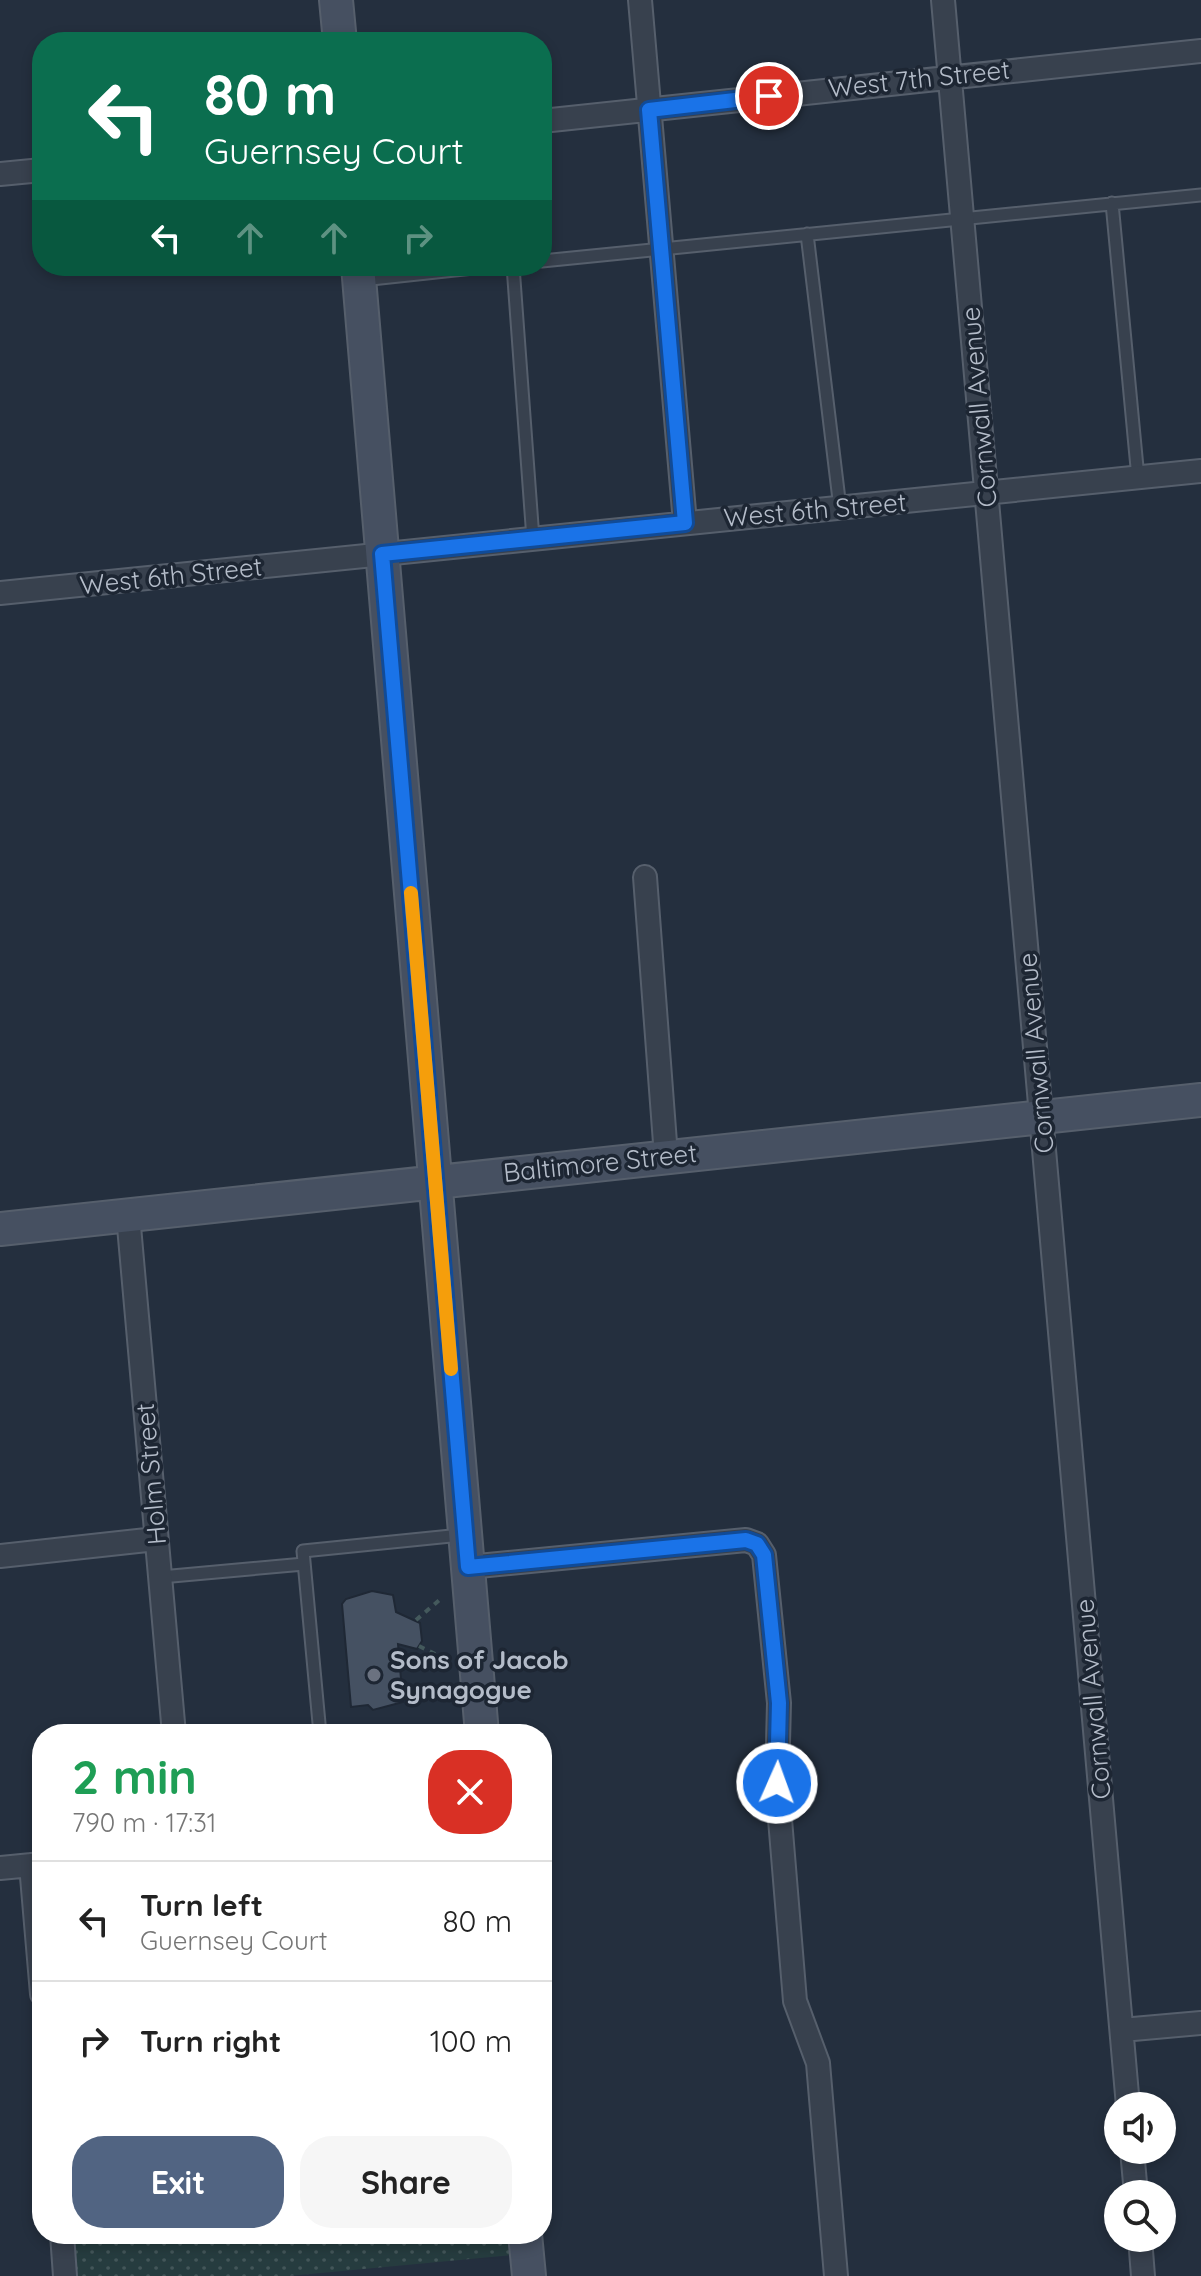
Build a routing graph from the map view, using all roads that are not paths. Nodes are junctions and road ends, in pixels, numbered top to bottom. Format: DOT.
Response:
graph roads {
  1 [pos="336,0"];
  2 [pos="640,0"];
  3 [pos="943,0"];
  4 [pos="339,32"];
  5 [pos="1201,51"];
  6 [pos="950,75"];
  7 [pos="649,110"];
  8 [pos="552,120"];
  9 [pos="32,171"];
  10 [pos="0,174"];
  11 [pos="1201,195"];
  12 [pos="1112,203"];
  13 [pos="963,218"];
  14 [pos="807,234"];
  15 [pos="661,248"];
  16 [pos="552,260"];
  17 [pos="358,276"];
  18 [pos="514,276"];
  19 [pos="1201,471"];
  20 [pos="1138,478"];
  21 [pos="987,494"];
  22 [pos="840,508"];
  23 [pos="685,523"];
  24 [pos="533,539"];
  25 [pos="382,554"];
  26 [pos="0,593"];
  27 [pos="645,877"];
  28 [pos="1201,1100"];
  29 [pos="1042,1117"];
  30 [pos="666,1156"];
  31 [pos="435,1180"];
  32 [pos="128,1215"];
  33 [pos="0,1229"];
  34 [pos="466,1535"];
  35 [pos="156,1539"];
  36 [pos="0,1556"];
  37 [pos="304,1564"];
  38 [pos="468,1567"];
  39 [pos="161,1577"];
  40 [pos="173,1724"];
  41 [pos="319,1724"];
  42 [pos="481,1724"];
  43 [pos="32,1865"];
  44 [pos="0,1868"];
  45 [pos="1201,2023"];
  46 [pos="1122,2030"];
  47 [pos="1127,2092"];
  48 [pos="63,2244"];
  49 [pos="526,2244"];
  50 [pos="1141,2252"];
  51 [pos="65,2276"];
  52 [pos="529,2276"];
  53 [pos="836,2276"];
  54 [pos="1143,2276"];
  1 -- 4 [label="street"];
  2 -- 7 [label="street"];
  3 -- 6 [label="street, Cornwall Avenue"];
  5 -- 6 [label="street, West 7th Street"];
  6 -- 7 [label="street, West 7th Street"];
  6 -- 13 [label="street, Cornwall Avenue"];
  7 -- 8 [label="street, West 7th Street"];
  7 -- 15 [label="street"];
  9 -- 10 [label="street"];
  11 -- 12 [label="lane"];
  12 -- 13 [label="lane"];
  12 -- 20 [label="lane"];
  13 -- 14 [label="lane"];
  13 -- 21 [label="street, Cornwall Avenue"];
  14 -- 15 [label="lane"];
  14 -- 22 [label="lane"];
  15 -- 16 [label="lane"];
  15 -- 23 [label="street"];
  17 -- 25 [label="street"];
  18 -- 24 [label="lane"];
  19 -- 20 [label="street, West 6th Street"];
  20 -- 21 [label="street, West 6th Street"];
  21 -- 22 [label="street, West 6th Street"];
  21 -- 29 [label="street, Cornwall Avenue"];
  22 -- 23 [label="street, West 6th Street"];
  23 -- 24 [label="street, West 6th Street"];
  24 -- 25 [label="street, West 6th Street"];
  25 -- 26 [label="street, West 6th Street"];
  25 -- 31 [label="street"];
  27 -- 30 [label="street"];
  28 -- 29 [label="street, Baltimore Street"];
  29 -- 30 [label="street, Baltimore Street"];
  29 -- 46 [label="street, Cornwall Avenue"];
  30 -- 31 [label="street, Baltimore Street"];
  31 -- 32 [label="street, Baltimore Street"];
  31 -- 34 [label="street"];
  32 -- 33 [label="street, Baltimore Street"];
  32 -- 35 [label="street, Holm Street"];
  34 -- 37 [label="lane"];
  34 -- 38 [label="street"];
  35 -- 36 [label="street"];
  35 -- 39 [label="street, Holm Street"];
  37 -- 39 [label="lane"];
  37 -- 41 [label="lane"];
  38 -- 42 [label="street"];
  38 -- 53 [label="street"];
  39 -- 40 [label="street, Holm Street"];
  43 -- 44 [label="street"];
  45 -- 46 [label="street"];
  46 -- 47 [label="street, Cornwall Avenue"];
  48 -- 51 [label="street"];
  49 -- 52 [label="street"];
  50 -- 54 [label="street"];
}
